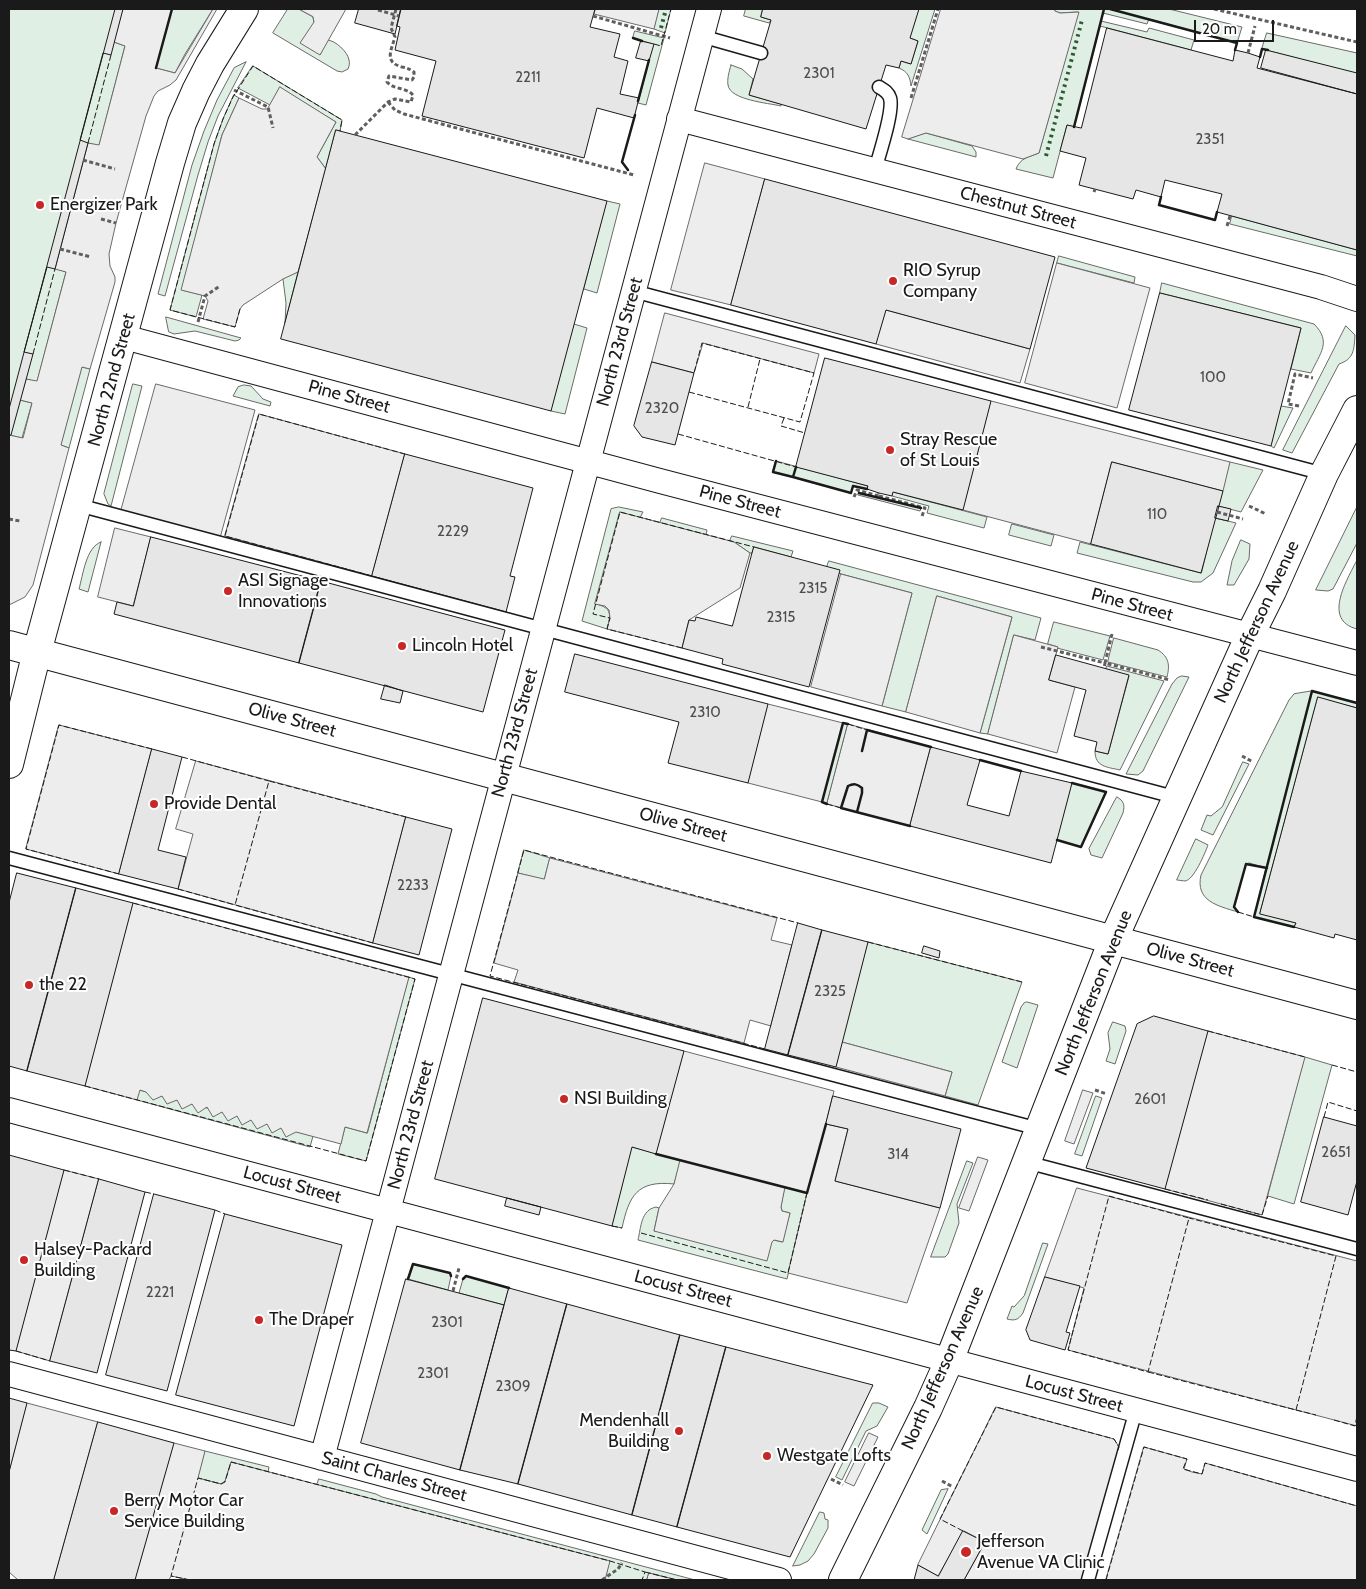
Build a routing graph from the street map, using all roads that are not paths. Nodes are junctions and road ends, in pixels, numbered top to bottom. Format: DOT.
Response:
graph roads {
  1 [pos="244,9"];
  2 [pos="708,9"];
  3 [pos="701,36"];
  4 [pos="761,53"];
  5 [pos="879,88"];
  6 [pos="679,119"];
  7 [pos="875,170"];
  8 [pos="633,291"];
  9 [pos="1357,299"];
  10 [pos="124,337"];
  11 [pos="1357,410"];
  12 [pos="588,462"];
  13 [pos="1324,474"];
  14 [pos="78,505"];
  15 [pos="543,630"];
  16 [pos="1250,635"];
  17 [pos="9,645"];
  18 [pos="37,652"];
  19 [pos="1357,663"];
  20 [pos="9,764"];
  21 [pos="504,777"];
  22 [pos="1178,798"];
  23 [pos="9,858"];
  24 [pos="1113,940"];
  25 [pos="451,974"];
  26 [pos="1357,1005"];
  27 [pos="9,1110"];
  28 [pos="1040,1128"];
  29 [pos="1026,1162"];
  30 [pos="388,1210"];
  31 [pos="1357,1249"];
  32 [pos="949,1361"];
  33 [pos="9,1374"];
  34 [pos="1136,1410"];
  35 [pos="322,1458"];
  36 [pos="1357,1468"];
  37 [pos="779,1580"];
  38 [pos="843,1580"];
  39 [pos="1088,1580"];
  1 -- 10 [label="main road, North 22nd Street"];
  2 -- 3 [label="street, North 23rd Street"];
  3 -- 4 [label="lane"];
  3 -- 6 [label="street, North 23rd Street"];
  5 -- 7 [label="lane"];
  6 -- 7 [label="street, Chestnut Street"];
  6 -- 8 [label="street, North 23rd Street"];
  7 -- 9 [label="street, Chestnut Street"];
  8 -- 12 [label="street, North 23rd Street"];
  8 -- 13 [label="lane"];
  10 -- 12 [label="street, Pine Street"];
  10 -- 14 [label="main road, North 22nd Street"];
  11 -- 13 [label="main road, North Jefferson Avenue"];
  12 -- 15 [label="street, North 23rd Street"];
  12 -- 16 [label="street, Pine Street"];
  13 -- 16 [label="main road, North Jefferson Avenue"];
  14 -- 15 [label="lane"];
  14 -- 18 [label="main road, North 22nd Street"];
  15 -- 21 [label="street, North 23rd Street"];
  15 -- 22 [label="lane"];
  16 -- 19 [label="street, Pine Street"];
  16 -- 22 [label="main road, North Jefferson Avenue"];
  17 -- 18 [label="main road, Olive Street"];
  18 -- 20 [label="main road, North 22nd Street"];
  18 -- 21 [label="main road, Olive Street"];
  21 -- 24 [label="main road, Olive Street"];
  21 -- 25 [label="street, North 23rd Street"];
  22 -- 24 [label="main road, North Jefferson Avenue"];
  23 -- 25 [label="lane"];
  24 -- 26 [label="main road, Olive Street"];
  24 -- 28 [label="main road, North Jefferson Avenue"];
  25 -- 28 [label="lane"];
  25 -- 30 [label="street, North 23rd Street"];
  27 -- 30 [label="street, Locust Street"];
  28 -- 29 [label="main road, North Jefferson Avenue"];
  29 -- 31 [label="lane"];
  29 -- 32 [label="main road, North Jefferson Avenue"];
  30 -- 32 [label="street, Locust Street"];
  30 -- 35 [label="street, North 23rd Street"];
  32 -- 34 [label="street, Locust Street"];
  32 -- 38 [label="main road, North Jefferson Avenue"];
  33 -- 35 [label="street, Saint Charles Street"];
  34 -- 36 [label="street, Locust Street"];
  34 -- 39 [label="lane"];
  35 -- 37 [label="street, Saint Charles Street"];
}
